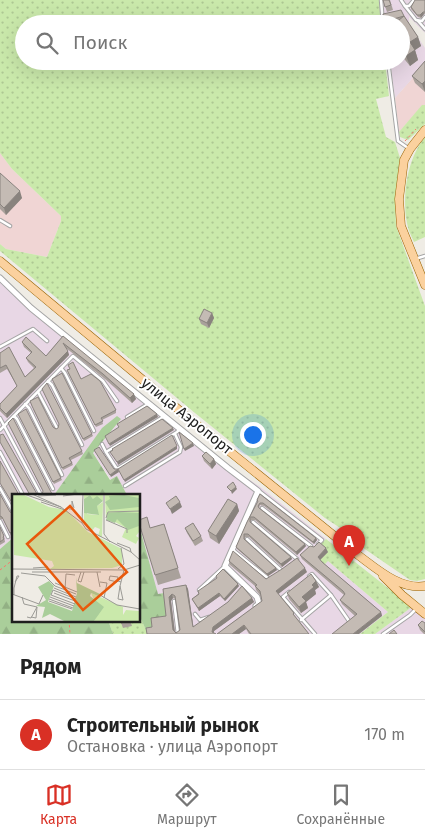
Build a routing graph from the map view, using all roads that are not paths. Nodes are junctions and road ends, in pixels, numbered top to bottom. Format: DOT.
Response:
graph roads {
  1 [pos="380,0"];
  2 [pos="401,0"];
  3 [pos="414,0"];
  4 [pos="405,6"];
  5 [pos="382,15"];
  6 [pos="425,17"];
  7 [pos="416,20"];
  8 [pos="425,29"];
  9 [pos="389,70"];
  10 [pos="422,128"];
  11 [pos="410,148"];
  12 [pos="0,220"];
  13 [pos="10,226"];
  14 [pos="425,256"];
  15 [pos="414,260"];
  16 [pos="0,261"];
  17 [pos="0,278"];
  18 [pos="425,285"];
  19 [pos="47,341"];
  20 [pos="0,347"];
  21 [pos="61,368"];
  22 [pos="48,381"];
  23 [pos="38,392"];
  24 [pos="117,400"];
  25 [pos="148,403"];
  26 [pos="26,404"];
  27 [pos="14,416"];
  28 [pos="164,416"];
  29 [pos="127,417"];
  30 [pos="0,418"];
  31 [pos="4,426"];
  32 [pos="57,428"];
  33 [pos="180,429"];
  34 [pos="0,430"];
  35 [pos="94,431"];
  36 [pos="175,434"];
  37 [pos="102,444"];
  38 [pos="82,446"];
  39 [pos="0,452"];
  40 [pos="106,452"];
  41 [pos="62,475"];
  42 [pos="125,486"];
  43 [pos="0,488"];
  44 [pos="53,489"];
  45 [pos="258,490"];
  46 [pos="22,494"];
  47 [pos="40,494"];
  48 [pos="262,508"];
  49 [pos="12,509"];
  50 [pos="0,521"];
  51 [pos="253,522"];
  52 [pos="8,537"];
  53 [pos="246,539"];
  54 [pos="232,549"];
  55 [pos="304,553"];
  56 [pos="297,559"];
  57 [pos="293,563"];
  58 [pos="225,566"];
  59 [pos="289,566"];
  60 [pos="376,569"];
  61 [pos="282,571"];
  62 [pos="304,580"];
  63 [pos="245,584"];
  64 [pos="425,586"];
  65 [pos="199,590"];
  66 [pos="240,590"];
  67 [pos="290,591"];
  68 [pos="331,595"];
  69 [pos="174,602"];
  70 [pos="417,608"];
  71 [pos="252,609"];
  72 [pos="196,614"];
  73 [pos="425,614"];
  74 [pos="210,616"];
  75 [pos="301,620"];
  76 [pos="344,625"];
  77 [pos="178,634"];
  78 [pos="315,634"];
  79 [pos="383,634"];
  1 -- 5 [label="lane"];
  2 -- 4 [label="lane"];
  3 -- 4 [label="lane"];
  4 -- 7 [label="lane"];
  6 -- 7 [label="lane"];
  7 -- 8 [label="lane"];
  9 -- 11 [label="lane"];
  10 -- 11 [label="main road"];
  11 -- 15 [label="main road"];
  12 -- 13 [label="lane"];
  14 -- 15 [label="lane"];
  15 -- 18 [label="main road"];
  16 -- 60 [label="main road, улица Аэропорт"];
  17 -- 25 [label="street"];
  19 -- 20 [label="lane"];
  21 -- 22 [label="lane"];
  21 -- 24 [label="lane"];
  21 -- 35 [label="lane"];
  22 -- 23 [label="lane"];
  22 -- 38 [label="lane"];
  23 -- 26 [label="lane"];
  23 -- 32 [label="lane"];
  25 -- 28 [label="street"];
  25 -- 29 [label="lane"];
  26 -- 27 [label="lane"];
  26 -- 41 [label="lane"];
  27 -- 31 [label="lane"];
  27 -- 44 [label="lane"];
  28 -- 33 [label="street"];
  28 -- 40 [label="lane"];
  30 -- 31 [label="lane"];
  31 -- 34 [label="lane"];
  31 -- 47 [label="lane"];
  33 -- 36 [label="lane"];
  33 -- 45 [label="street"];
  36 -- 40 [label="lane"];
  36 -- 42 [label="lane"];
  37 -- 40 [label="lane"];
  39 -- 46 [label="lane"];
  43 -- 49 [label="lane"];
  45 -- 48 [label="lane"];
  45 -- 54 [label="street"];
  50 -- 52 [label="lane"];
  51 -- 56 [label="lane"];
  53 -- 61 [label="lane"];
  54 -- 58 [label="street"];
  54 -- 61 [label="lane"];
  55 -- 56 [label="lane"];
  56 -- 57 [label="lane"];
  58 -- 63 [label="street"];
  58 -- 65 [label="lane"];
  59 -- 61 [label="lane"];
  60 -- 64 [label="main road"];
  60 -- 70 [label="main road"];
  62 -- 68 [label="lane"];
  63 -- 66 [label="lane"];
  63 -- 71 [label="street"];
  67 -- 75 [label="lane"];
  68 -- 75 [label="lane"];
  68 -- 76 [label="lane"];
  69 -- 77 [label="lane"];
  70 -- 73 [label="main road"];
  70 -- 79 [label="lane"];
  72 -- 74 [label="lane"];
  75 -- 78 [label="lane"];
}
